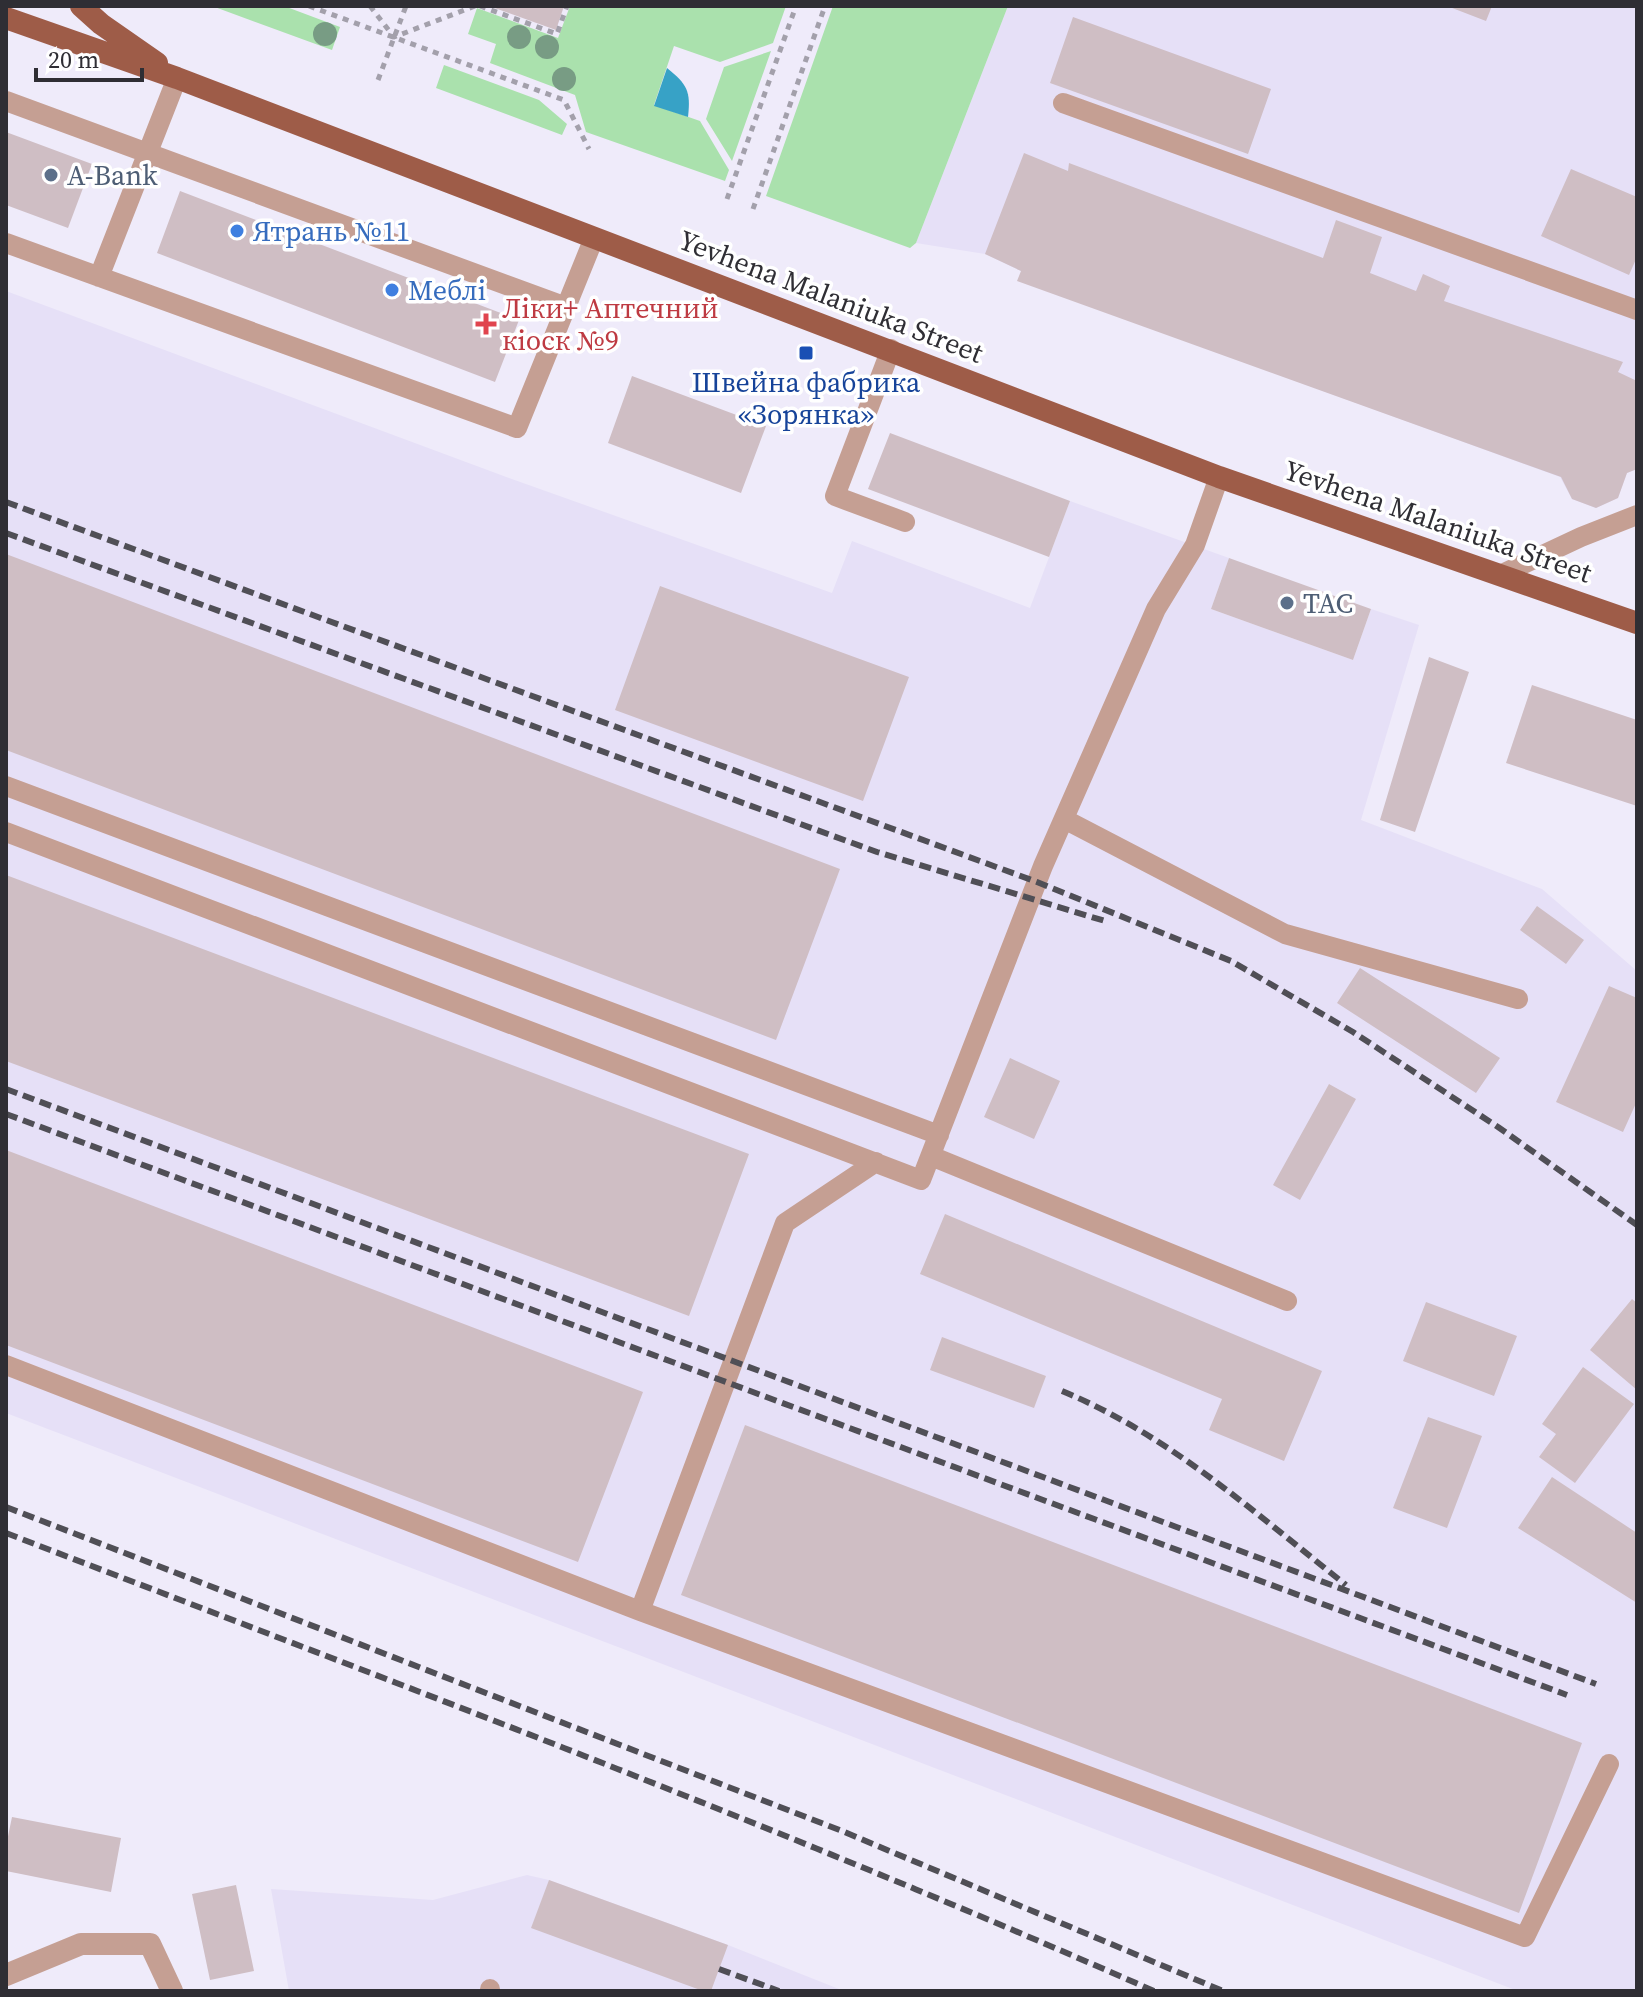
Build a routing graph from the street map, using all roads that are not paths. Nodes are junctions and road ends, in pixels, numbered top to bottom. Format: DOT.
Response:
graph roads {
  1 [pos="81,6"];
  2 [pos="6,18"];
  3 [pos="177,78"];
  4 [pos="6,101"];
  5 [pos="1063,103"];
  6 [pos="147,152"];
  7 [pos="594,238"];
  8 [pos="6,243"];
  9 [pos="99,277"];
  10 [pos="566,307"];
  11 [pos="1637,310"];
  12 [pos="891,349"];
  13 [pos="1219,477"];
  14 [pos="1637,515"];
  15 [pos="905,522"];
  16 [pos="1502,574"];
  17 [pos="1637,623"];
  18 [pos="6,786"];
  19 [pos="1064,819"];
  20 [pos="6,832"];
  21 [pos="1518,999"];
  22 [pos="939,1135"];
  23 [pos="931,1156"];
  24 [pos="876,1162"];
  25 [pos="1287,1301"];
  26 [pos="6,1365"];
  27 [pos="640,1611"];
  28 [pos="1609,1764"];
  29 [pos="6,1975"];
  30 [pos="172,1991"];
  1 -- 3 [label="main road"];
  2 -- 3 [label="main road, Yevhena Malaniuka Street"];
  3 -- 6 [label="lane"];
  3 -- 7 [label="main road, Yevhena Malaniuka Street"];
  4 -- 6 [label="lane"];
  5 -- 11 [label="lane"];
  6 -- 9 [label="lane"];
  6 -- 10 [label="lane"];
  7 -- 10 [label="lane"];
  7 -- 12 [label="main road, Yevhena Malaniuka Street"];
  8 -- 9 [label="lane"];
  9 -- 10 [label="lane"];
  12 -- 13 [label="main road, Yevhena Malaniuka Street"];
  12 -- 15 [label="lane"];
  13 -- 16 [label="main road, Yevhena Malaniuka Street"];
  13 -- 19 [label="lane"];
  14 -- 16 [label="lane"];
  16 -- 17 [label="main road, Yevhena Malaniuka Street"];
  18 -- 22 [label="lane"];
  19 -- 21 [label="lane"];
  19 -- 22 [label="lane"];
  20 -- 24 [label="lane"];
  22 -- 23 [label="lane"];
  23 -- 24 [label="lane"];
  23 -- 25 [label="lane"];
  24 -- 27 [label="lane"];
  26 -- 27 [label="lane"];
  27 -- 28 [label="lane"];
  29 -- 30 [label="street"];
}
